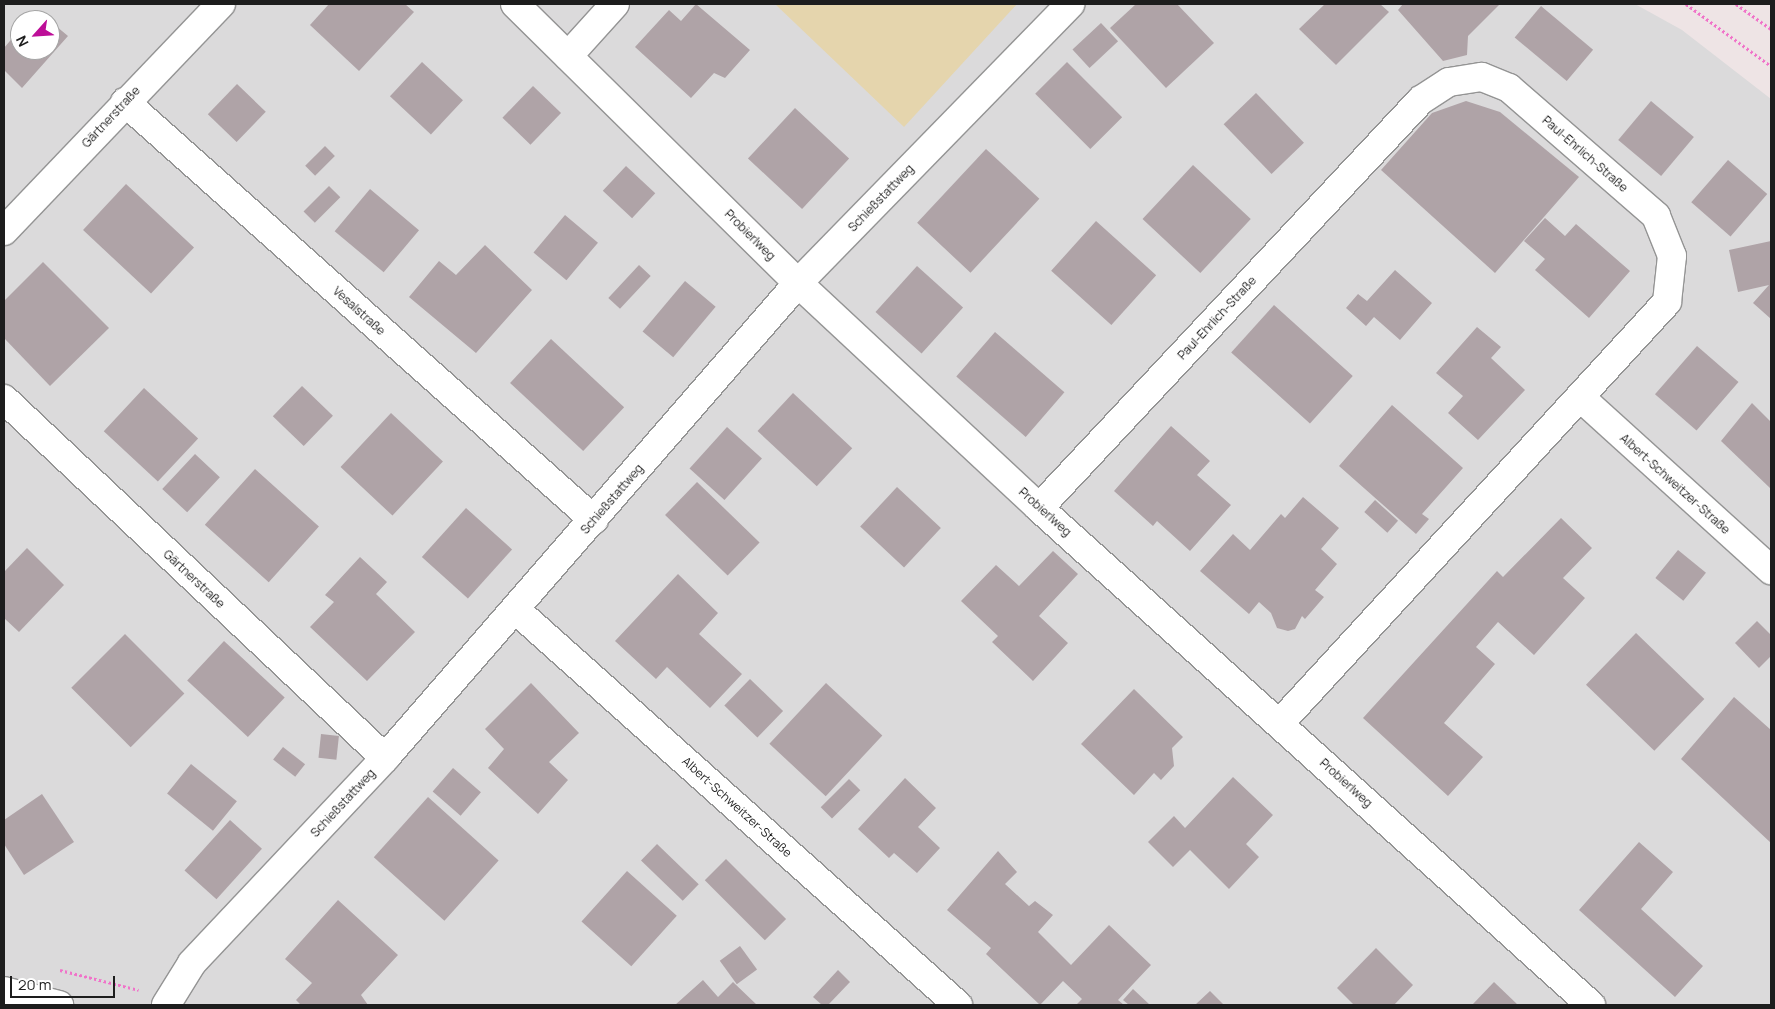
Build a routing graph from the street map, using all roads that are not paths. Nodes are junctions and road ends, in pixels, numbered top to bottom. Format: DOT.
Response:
graph roads {
  1 [pos="221,4"];
  2 [pos="515,4"];
  3 [pos="615,4"];
  4 [pos="1070,4"];
  5 [pos="568,56"];
  6 [pos="124,102"];
  7 [pos="4,231"];
  8 [pos="798,283"];
  9 [pos="1580,397"];
  10 [pos="4,399"];
  11 [pos="1040,508"];
  12 [pos="594,520"];
  13 [pos="1771,570"];
  14 [pos="516,610"];
  15 [pos="1280,723"];
  16 [pos="385,758"];
  17 [pos="4,991"];
  18 [pos="167,1002"];
  19 [pos="59,1005"];
  20 [pos="958,1005"];
  21 [pos="1591,1005"];
  1 -- 6 [label="street, Gärtnerstraße"];
  2 -- 5 [label="street, Probierlweg"];
  3 -- 5 [label="street"];
  4 -- 8 [label="street, Schießstattweg"];
  5 -- 8 [label="street, Probierlweg"];
  6 -- 7 [label="street, Gärtnerstraße"];
  6 -- 12 [label="street, Vesalstraße"];
  8 -- 11 [label="street, Probierlweg"];
  8 -- 12 [label="street, Schießstattweg"];
  9 -- 11 [label="street, Paul-Ehrlich-Straße"];
  9 -- 13 [label="street, Albert-Schweitzer-Straße"];
  9 -- 15 [label="street, Paul-Ehrlich-Straße"];
  10 -- 16 [label="street, Gärtnerstraße"];
  11 -- 15 [label="street, Probierlweg"];
  12 -- 14 [label="street, Schießstattweg"];
  14 -- 16 [label="street, Schießstattweg"];
  14 -- 20 [label="street, Albert-Schweitzer-Straße"];
  15 -- 21 [label="street, Probierlweg"];
  16 -- 18 [label="street, Schießstattweg"];
  17 -- 19 [label="street"];
}
